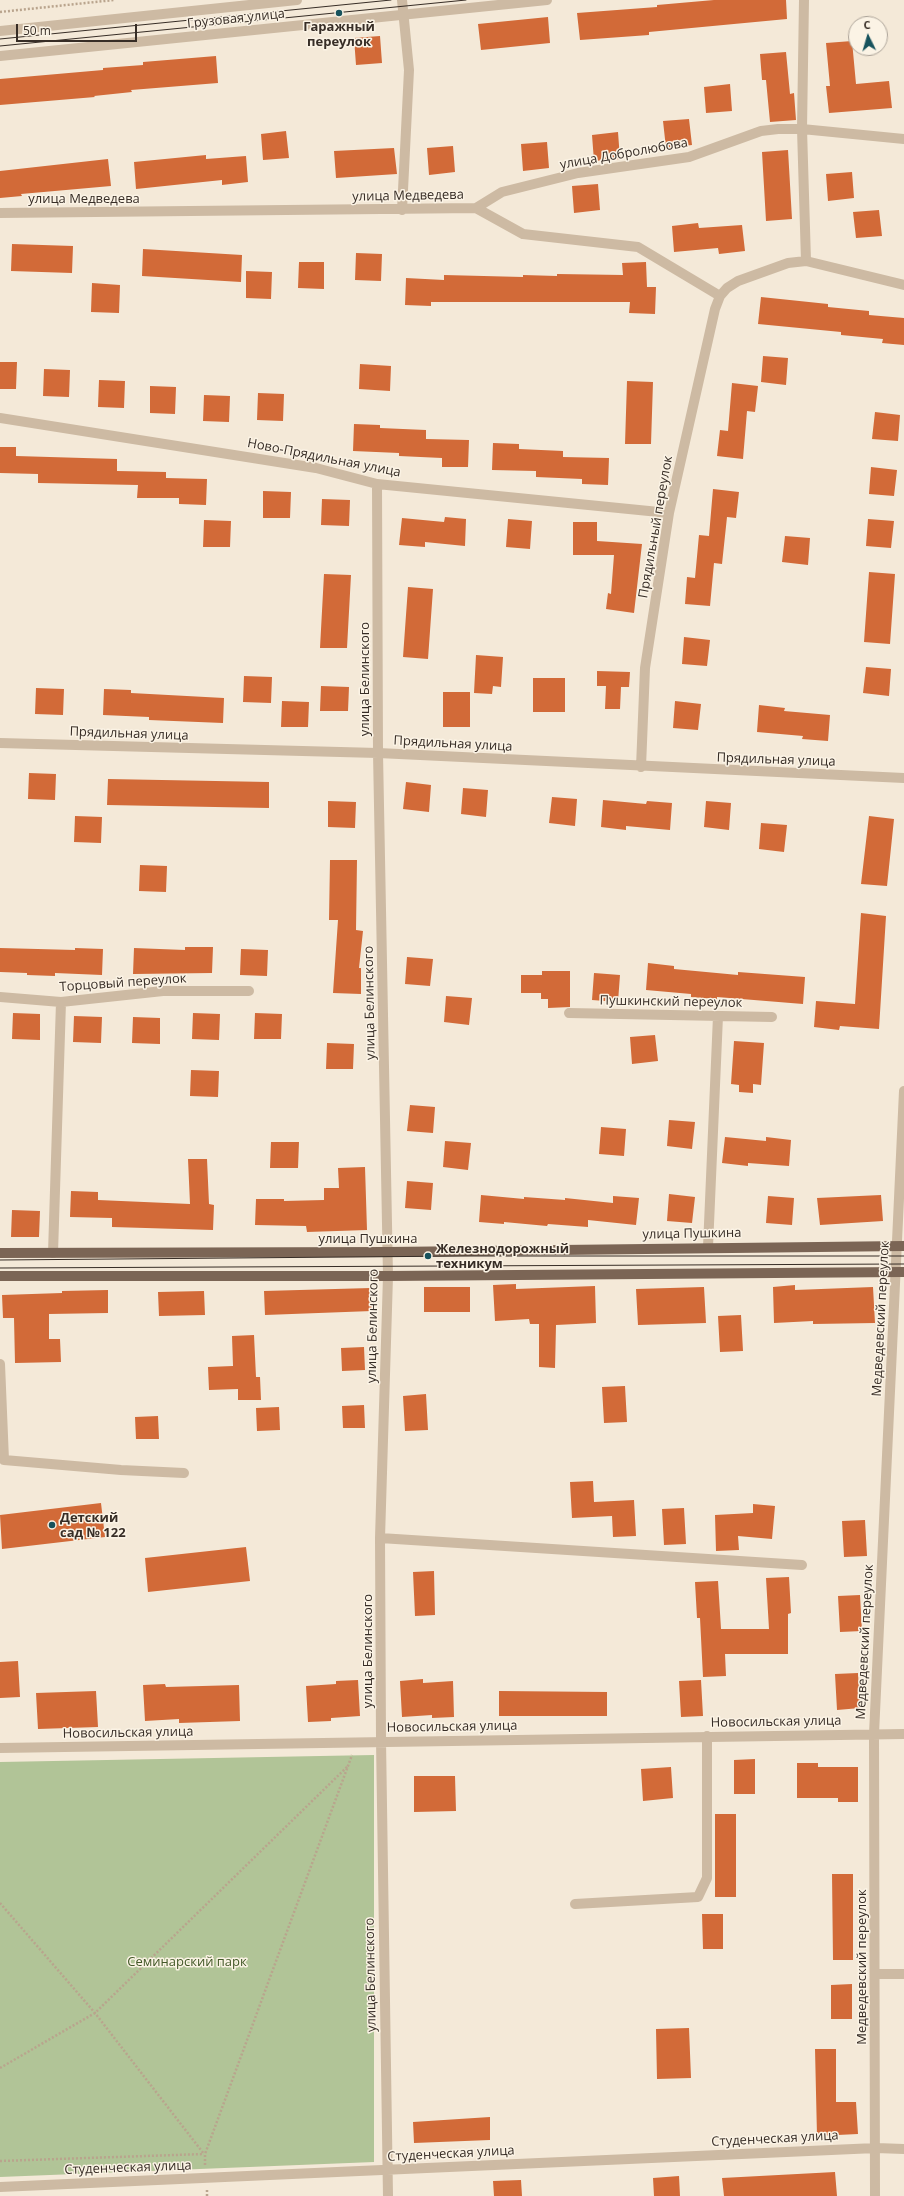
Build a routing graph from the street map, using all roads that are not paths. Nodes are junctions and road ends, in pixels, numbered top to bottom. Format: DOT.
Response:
graph roads {
  1 [pos="297,0"];
  2 [pos="402,0"];
  3 [pos="547,0"];
  4 [pos="804,0"];
  5 [pos="404,15"];
  6 [pos="0,31"];
  7 [pos="0,56"];
  8 [pos="802,129"];
  9 [pos="904,139"];
  10 [pos="476,208"];
  11 [pos="402,210"];
  12 [pos="0,213"];
  13 [pos="806,261"];
  14 [pos="904,285"];
  15 [pos="720,296"];
  16 [pos="0,418"];
  17 [pos="377,484"];
  18 [pos="669,512"];
  19 [pos="0,743"];
  20 [pos="378,754"];
  21 [pos="641,767"];
  22 [pos="904,778"];
  23 [pos="249,991"];
  24 [pos="0,997"];
  25 [pos="61,1002"];
  26 [pos="569,1013"];
  27 [pos="718,1016"];
  28 [pos="772,1017"];
  29 [pos="904,1091"];
  30 [pos="901,1246"];
  31 [pos="708,1247"];
  32 [pos="388,1252"];
  33 [pos="0,1253"];
  34 [pos="53,1253"];
  35 [pos="900,1272"];
  36 [pos="0,1276"];
  37 [pos="388,1276"];
  38 [pos="0,1364"];
  39 [pos="184,1473"];
  40 [pos="380,1538"];
  41 [pos="802,1565"];
  42 [pos="874,1734"];
  43 [pos="904,1734"];
  44 [pos="707,1736"];
  45 [pos="381,1740"];
  46 [pos="0,1748"];
  47 [pos="575,1904"];
  48 [pos="875,1974"];
  49 [pos="904,1974"];
  50 [pos="876,2148"];
  51 [pos="904,2149"];
  52 [pos="387,2170"];
  53 [pos="0,2187"];
  54 [pos="388,2196"];
  55 [pos="875,2196"];
  1 -- 6 [label="street, Грузовая улица"];
  2 -- 5 [label="street"];
  3 -- 5 [label="street, Грузовая улица"];
  4 -- 8 [label="street"];
  5 -- 7 [label="street, Грузовая улица"];
  5 -- 11 [label="street"];
  8 -- 9 [label="street, улица Добролюбова"];
  8 -- 10 [label="street, улица Добролюбова"];
  8 -- 13 [label="street"];
  10 -- 11 [label="street, улица Медведева"];
  10 -- 15 [label="street, улица Медведева"];
  11 -- 12 [label="street, улица Медведева"];
  13 -- 14 [label="street"];
  13 -- 15 [label="street"];
  15 -- 18 [label="street, Прядильный переулок"];
  16 -- 17 [label="street, Ново-Прядильная улица"];
  17 -- 18 [label="street, Ново-Прядильная улица"];
  17 -- 20 [label="street, улица Белинского"];
  18 -- 21 [label="street, Прядильный переулок"];
  19 -- 20 [label="street, Прядильная улица"];
  20 -- 21 [label="street, Прядильная улица"];
  20 -- 32 [label="street, улица Белинского"];
  21 -- 22 [label="street, Прядильная улица"];
  23 -- 25 [label="street, Торцовый переулок"];
  24 -- 25 [label="street, Торцовый переулок"];
  25 -- 34 [label="street"];
  26 -- 27 [label="street, Пушкинский переулок"];
  27 -- 28 [label="street, Пушкинский переулок"];
  27 -- 31 [label="street"];
  29 -- 30 [label="street, Медведевский переулок"];
  30 -- 31 [label="main road, улица Пушкина"];
  30 -- 35 [label="street, Медведевский переулок"];
  31 -- 32 [label="main road, улица Пушкина"];
  32 -- 34 [label="main road, улица Пушкина"];
  32 -- 37 [label="street, улица Белинского"];
  33 -- 34 [label="main road, улица Пушкина"];
  35 -- 37 [label="main road"];
  35 -- 42 [label="street, Медведевский переулок"];
  36 -- 37 [label="main road"];
  37 -- 40 [label="street, улица Белинского"];
  38 -- 39 [label="street"];
  40 -- 41 [label="street"];
  40 -- 45 [label="street, улица Белинского"];
  42 -- 43 [label="street, Новосильская улица"];
  42 -- 44 [label="street, Новосильская улица"];
  42 -- 48 [label="street, Медведевский переулок"];
  44 -- 45 [label="street, Новосильская улица"];
  44 -- 47 [label="street"];
  45 -- 46 [label="street, Новосильская улица"];
  45 -- 52 [label="street, улица Белинского"];
  48 -- 49 [label="street"];
  48 -- 50 [label="street, Медведевский переулок"];
  50 -- 51 [label="street, Студенческая улица"];
  50 -- 52 [label="street, Студенческая улица"];
  50 -- 55 [label="street, Медведевский переулок"];
  52 -- 53 [label="street, Студенческая улица"];
  52 -- 54 [label="street, улица Белинского"];
}
